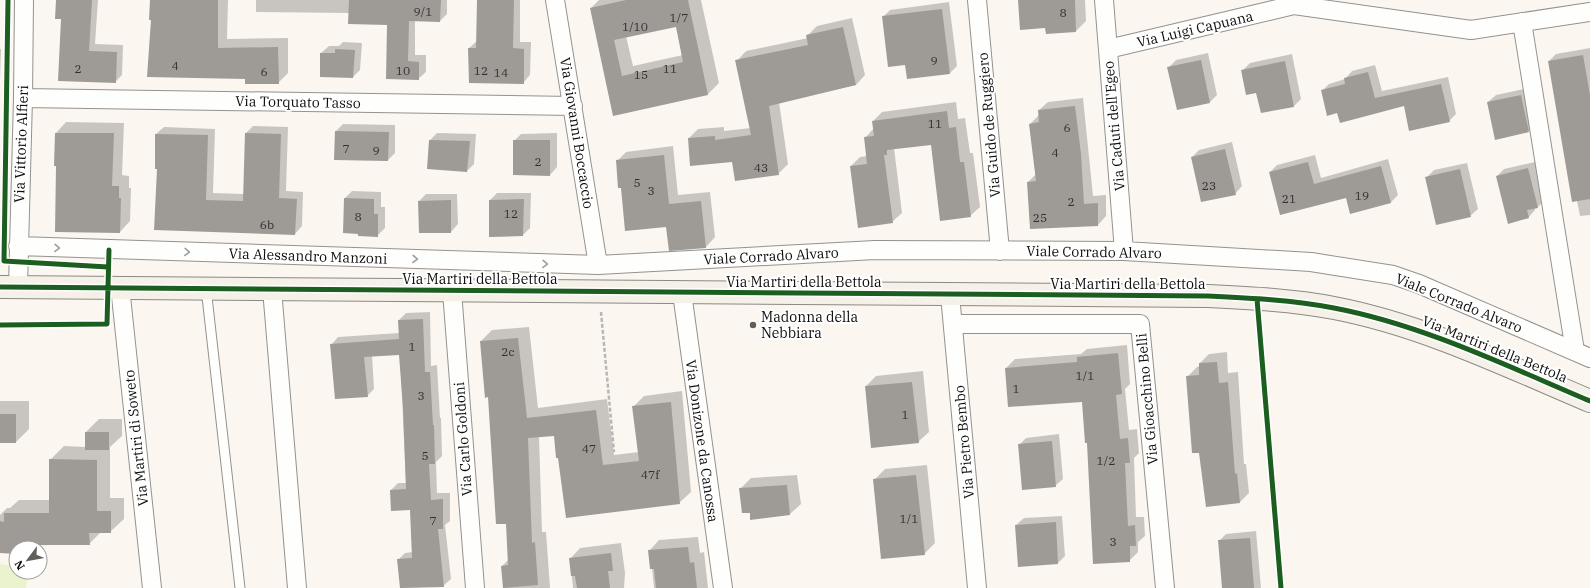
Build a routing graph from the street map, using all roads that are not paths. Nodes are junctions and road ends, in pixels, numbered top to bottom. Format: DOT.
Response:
graph roads {
  1 [pos="24,0"];
  2 [pos="555,0"];
  3 [pos="977,0"];
  4 [pos="1104,0"];
  5 [pos="1590,12"];
  6 [pos="1522,22"];
  7 [pos="1108,50"];
  8 [pos="23,98"];
  9 [pos="573,106"];
  10 [pos="18,246"];
  11 [pos="1000,251"];
  12 [pos="1124,251"];
  13 [pos="598,265"];
  14 [pos="9,287"];
  15 [pos="120,287"];
  16 [pos="206,288"];
  17 [pos="272,289"];
  18 [pos="452,291"];
  19 [pos="682,293"];
  20 [pos="950,295"];
  21 [pos="953,324"];
  22 [pos="1582,354"];
  23 [pos="1590,401"];
  24 [pos="152,588"];
  25 [pos="240,588"];
  26 [pos="297,588"];
  27 [pos="475,588"];
  28 [pos="722,588"];
  29 [pos="977,588"];
  30 [pos="1166,588"];
  1 -- 8 [label="street, Via Vittorio Alfieri"];
  2 -- 9 [label="street, Via Giovanni Boccaccio"];
  3 -- 11 [label="street, Via Guido de Ruggiero"];
  4 -- 7 [label="street, Via Caduti dell'Egeo"];
  5 -- 6 [label="street, Via Luigi Capuana"];
  6 -- 7 [label="street, Via Luigi Capuana"];
  6 -- 22 [label="street, Viale Corrado Alvaro"];
  7 -- 12 [label="street, Via Caduti dell'Egeo"];
  8 -- 9 [label="street, Via Torquato Tasso"];
  8 -- 10 [label="street, Via Vittorio Alfieri"];
  9 -- 13 [label="street, Via Giovanni Boccaccio"];
  10 -- 13 [label="street, Via Alessandro Manzoni, one-way"];
  10 -- 14 [label="street, Via Vittorio Alfieri"];
  11 -- 12 [label="street, Viale Corrado Alvaro"];
  11 -- 13 [label="street, Viale Corrado Alvaro"];
  12 -- 22 [label="street, Viale Corrado Alvaro"];
  14 -- 15 [label="main road, Via Martiri della Bettola"];
  15 -- 16 [label="main road, Via Martiri della Bettola"];
  15 -- 24 [label="street, Via Martiri di Soweto"];
  16 -- 17 [label="main road, Via Martiri della Bettola"];
  16 -- 25 [label="lane"];
  17 -- 18 [label="main road, Via Martiri della Bettola"];
  17 -- 26 [label="street"];
  18 -- 19 [label="main road, Via Martiri della Bettola"];
  18 -- 27 [label="street, Via Carlo Goldoni"];
  19 -- 20 [label="main road, Via Martiri della Bettola"];
  19 -- 28 [label="street, Via Donizone da Canossa"];
  20 -- 21 [label="street, Via Pietro Bembo"];
  20 -- 23 [label="main road, Via Martiri della Bettola"];
  21 -- 29 [label="street, Via Pietro Bembo"];
  21 -- 30 [label="street, Via Gioacchino Belli"];
}
